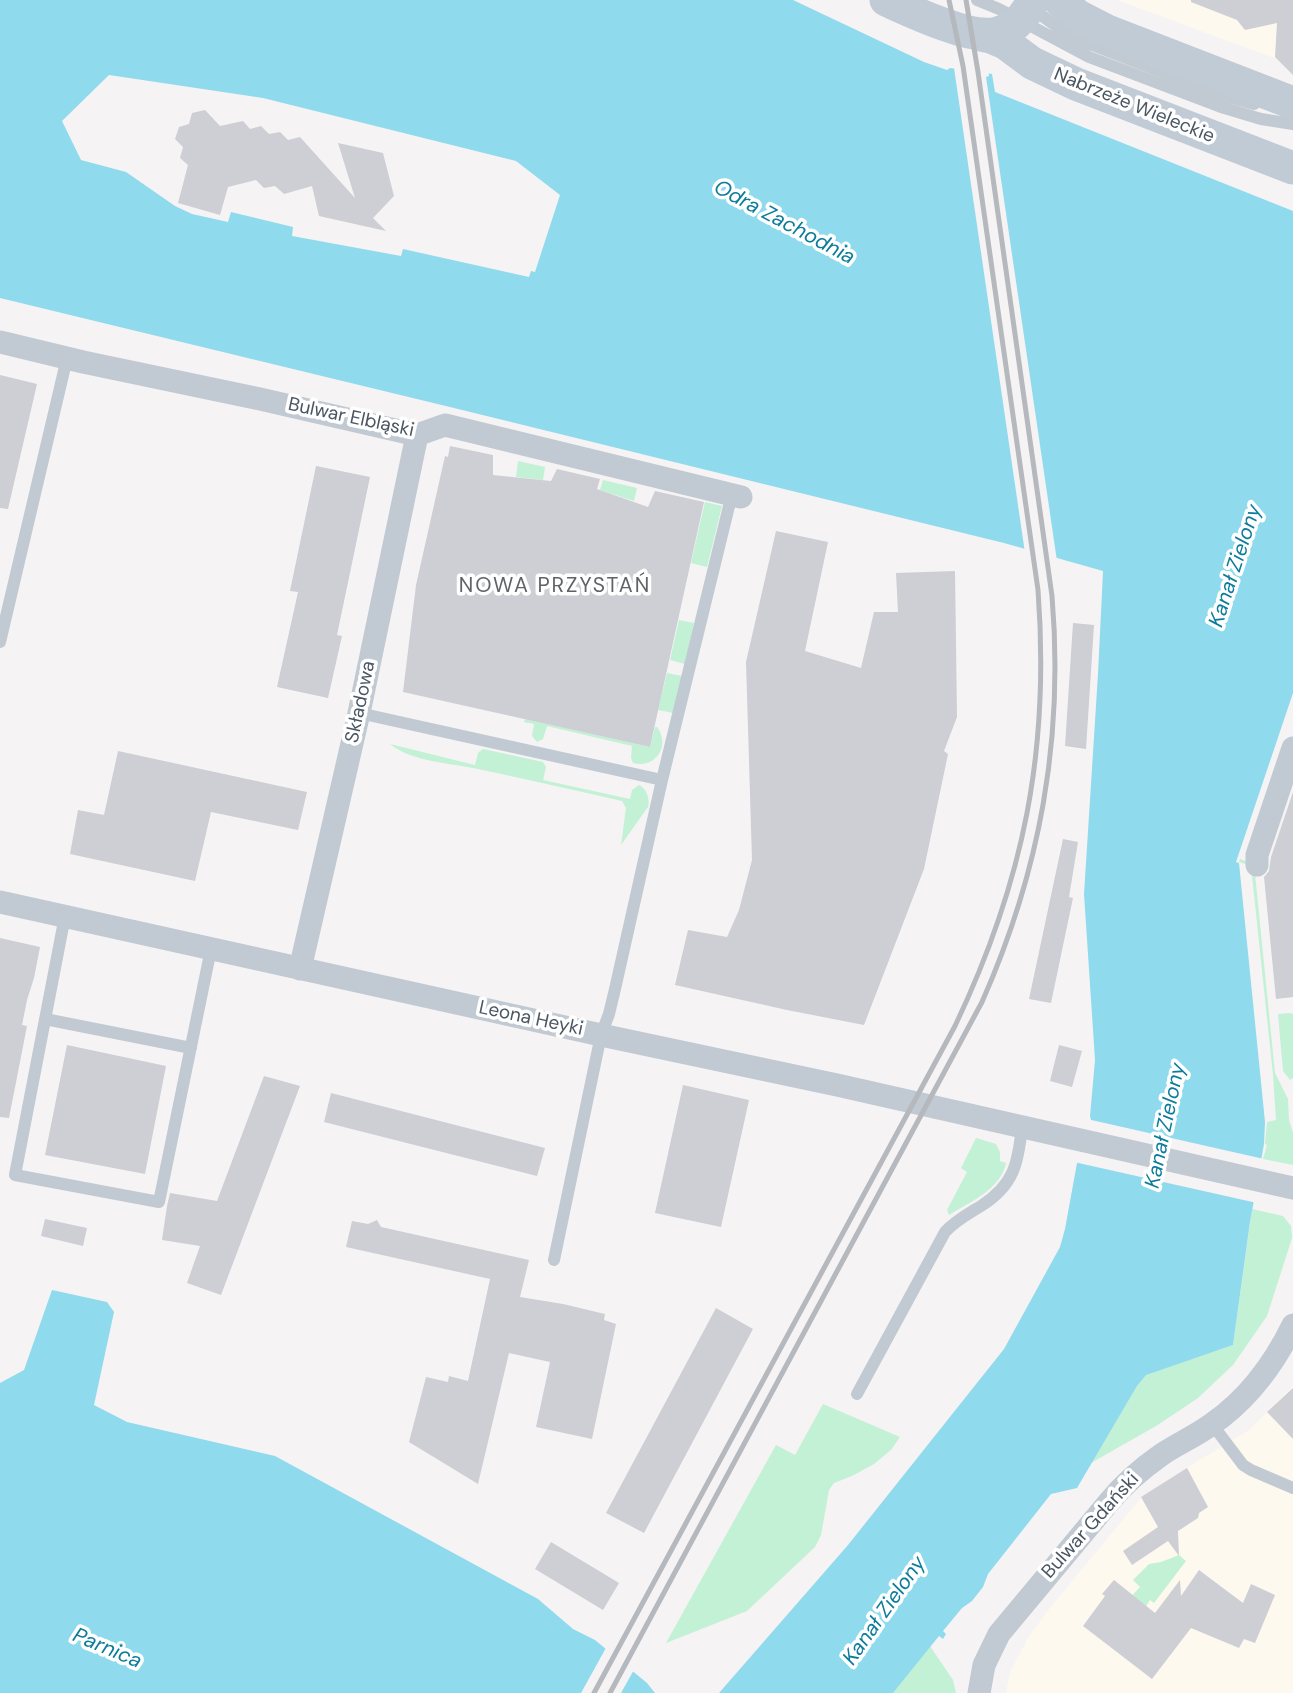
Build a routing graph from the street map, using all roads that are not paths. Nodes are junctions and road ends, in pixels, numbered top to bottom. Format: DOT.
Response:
graph roads {
  1 [pos="977,0"];
  2 [pos="892,2"];
  3 [pos="1033,10"];
  4 [pos="981,35"];
  5 [pos="1190,96"];
  6 [pos="1284,104"];
  7 [pos="1293,112"];
  8 [pos="1293,124"];
  9 [pos="1291,167"];
  10 [pos="0,342"];
  11 [pos="67,358"];
  12 [pos="416,435"];
  13 [pos="737,495"];
  14 [pos="0,642"];
  15 [pos="359,713"];
  16 [pos="1293,748"];
  17 [pos="662,780"];
  18 [pos="1257,864"];
  19 [pos="0,902"];
  20 [pos="65,916"];
  21 [pos="211,949"];
  22 [pos="300,968"];
  23 [pos="45,1019"];
  24 [pos="601,1035"];
  25 [pos="191,1048"];
  26 [pos="1022,1127"];
  27 [pos="1288,1186"];
  28 [pos="554,1260"];
  29 [pos="1293,1325"];
  30 [pos="857,1394"];
  31 [pos="1212,1424"];
  32 [pos="1293,1488"];
  33 [pos="979,1693"];
  1 -- 3 [label="lane"];
  2 -- 4 [label="street, Nabrzeże Wieleckie"];
  3 -- 4 [label="street"];
  3 -- 5 [label="lane"];
  3 -- 6 [label="street"];
  4 -- 9 [label="street, Nabrzeże Wieleckie"];
  5 -- 6 [label="lane"];
  5 -- 8 [label="lane"];
  6 -- 7 [label="lane"];
  10 -- 11 [label="street, Bulwar Elbląski"];
  11 -- 12 [label="street, Bulwar Elbląski"];
  11 -- 14 [label="lane"];
  12 -- 13 [label="street, Bulwar Elbląski"];
  12 -- 15 [label="street, Składowa"];
  13 -- 17 [label="lane"];
  15 -- 17 [label="lane"];
  15 -- 22 [label="street, Składowa"];
  16 -- 18 [label="street"];
  17 -- 24 [label="lane"];
  19 -- 20 [label="street, Leona Heyki"];
  20 -- 21 [label="street, Leona Heyki"];
  20 -- 23 [label="lane"];
  21 -- 22 [label="street, Leona Heyki"];
  21 -- 25 [label="lane"];
  22 -- 24 [label="street, Leona Heyki"];
  23 -- 25 [label="lane"];
  23 -- 25 [label="lane"];
  24 -- 26 [label="street, Leona Heyki"];
  24 -- 28 [label="lane"];
  26 -- 27 [label="street, Leona Heyki"];
  26 -- 30 [label="lane"];
  29 -- 31 [label="street, Bulwar Gdański"];
  31 -- 32 [label="lane"];
  31 -- 33 [label="street, Bulwar Gdański"];
}
